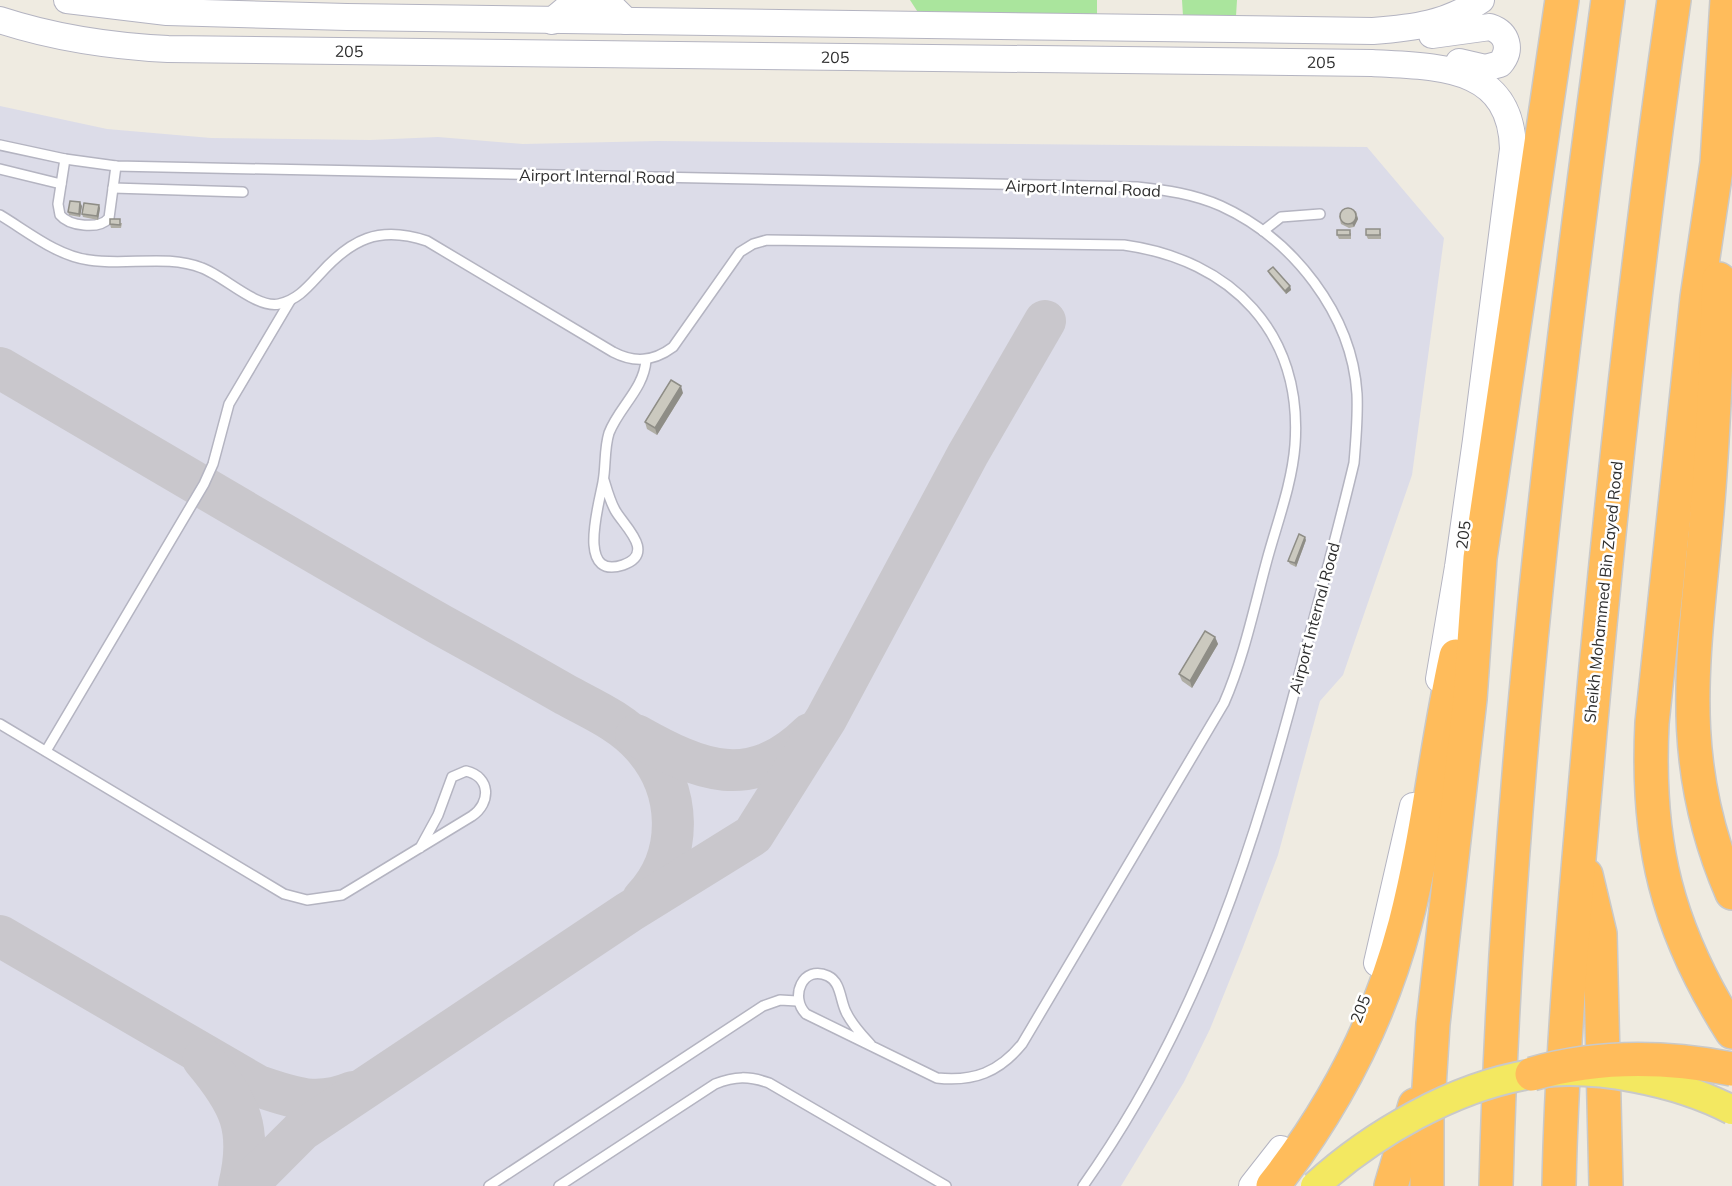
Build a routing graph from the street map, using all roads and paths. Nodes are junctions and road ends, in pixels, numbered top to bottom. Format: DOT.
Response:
graph roads {
  1 [pos="67,0"];
  2 [pos="577,0"];
  3 [pos="1480,0"];
  4 [pos="1548,0"];
  5 [pos="1562,0"];
  6 [pos="1608,0"];
  7 [pos="1674,0"];
  8 [pos="1727,0"];
  9 [pos="596,7"];
  10 [pos="0,20"];
  11 [pos="552,21"];
  12 [pos="1373,31"];
  13 [pos="431,52"];
  14 [pos="1372,63"];
  15 [pos="1548,79"];
  16 [pos="0,145"];
  17 [pos="65,159"];
  18 [pos="1717,163"];
  19 [pos="116,166"];
  20 [pos="0,169"];
  21 [pos="61,184"];
  22 [pos="113,188"];
  23 [pos="243,192"];
  24 [pos="1320,214"];
  25 [pos="0,215"];
  26 [pos="1263,231"];
  27 [pos="291,301"];
  28 [pos="646,360"];
  29 [pos="604,480"];
  30 [pos="1480,558"];
  31 [pos="0,724"];
  32 [pos="46,751"];
  33 [pos="420,848"];
  34 [pos="1579,859"];
  35 [pos="1732,893"];
  36 [pos="797,1001"];
  37 [pos="1433,1024"];
  38 [pos="1732,1032"];
  39 [pos="872,1045"];
  40 [pos="1732,1069"];
  41 [pos="1532,1074"];
  42 [pos="1732,1110"];
  43 [pos="489,1186"];
  44 [pos="559,1186"];
  45 [pos="946,1186"];
  46 [pos="1083,1186"];
  47 [pos="1252,1186"];
  48 [pos="1273,1186"];
  49 [pos="1315,1186"];
  50 [pos="1391,1186"];
  51 [pos="1427,1186"];
  52 [pos="1496,1186"];
  53 [pos="1558,1186"];
  54 [pos="1606,1186"];
  1 -- 11 [label="street, 205"];
  2 -- 11 [label="street"];
  3 -- 12 [label="street, 205"];
  4 -- 15 [label="street"];
  5 -- 15 [label="highway"];
  6 -- 52 [label="highway"];
  7 -- 34 [label="highway, Sheikh Mohammed Bin Zayed Road"];
  8 -- 18 [label="highway"];
  9 -- 11 [label="street, 205"];
  9 -- 12 [label="street, 205"];
  9 -- 13 [label="street"];
  10 -- 13 [label="street, 205"];
  12 -- 14 [label="street"];
  13 -- 14 [label="street, 205"];
  14 -- 47 [label="street, 205"];
  15 -- 30 [label="highway"];
  16 -- 17 [label="lane, Airport Internal Road"];
  17 -- 19 [label="lane, Airport Internal Road"];
  17 -- 21 [label="lane"];
  18 -- 35 [label="highway"];
  18 -- 38 [label="highway"];
  19 -- 22 [label="lane"];
  19 -- 26 [label="lane, Airport Internal Road"];
  20 -- 21 [label="lane"];
  21 -- 22 [label="lane"];
  22 -- 23 [label="lane"];
  24 -- 26 [label="lane"];
  25 -- 27 [label="lane"];
  26 -- 46 [label="lane, Airport Internal Road"];
  27 -- 28 [label="lane"];
  27 -- 32 [label="lane"];
  28 -- 29 [label="lane"];
  28 -- 39 [label="lane"];
  29 -- 29 [label="lane"];
  30 -- 37 [label="highway"];
  30 -- 48 [label="highway"];
  31 -- 32 [label="lane"];
  32 -- 33 [label="lane"];
  33 -- 33 [label="lane"];
  34 -- 53 [label="highway, Sheikh Mohammed Bin Zayed Road"];
  34 -- 54 [label="highway"];
  36 -- 39 [label="lane"];
  36 -- 39 [label="lane"];
  36 -- 43 [label="lane"];
  37 -- 50 [label="highway"];
  37 -- 51 [label="highway"];
  40 -- 41 [label="highway, bridge"];
  41 -- 42 [label="main road, bridge"];
  41 -- 49 [label="main road, bridge"];
  44 -- 45 [label="lane"];
}
